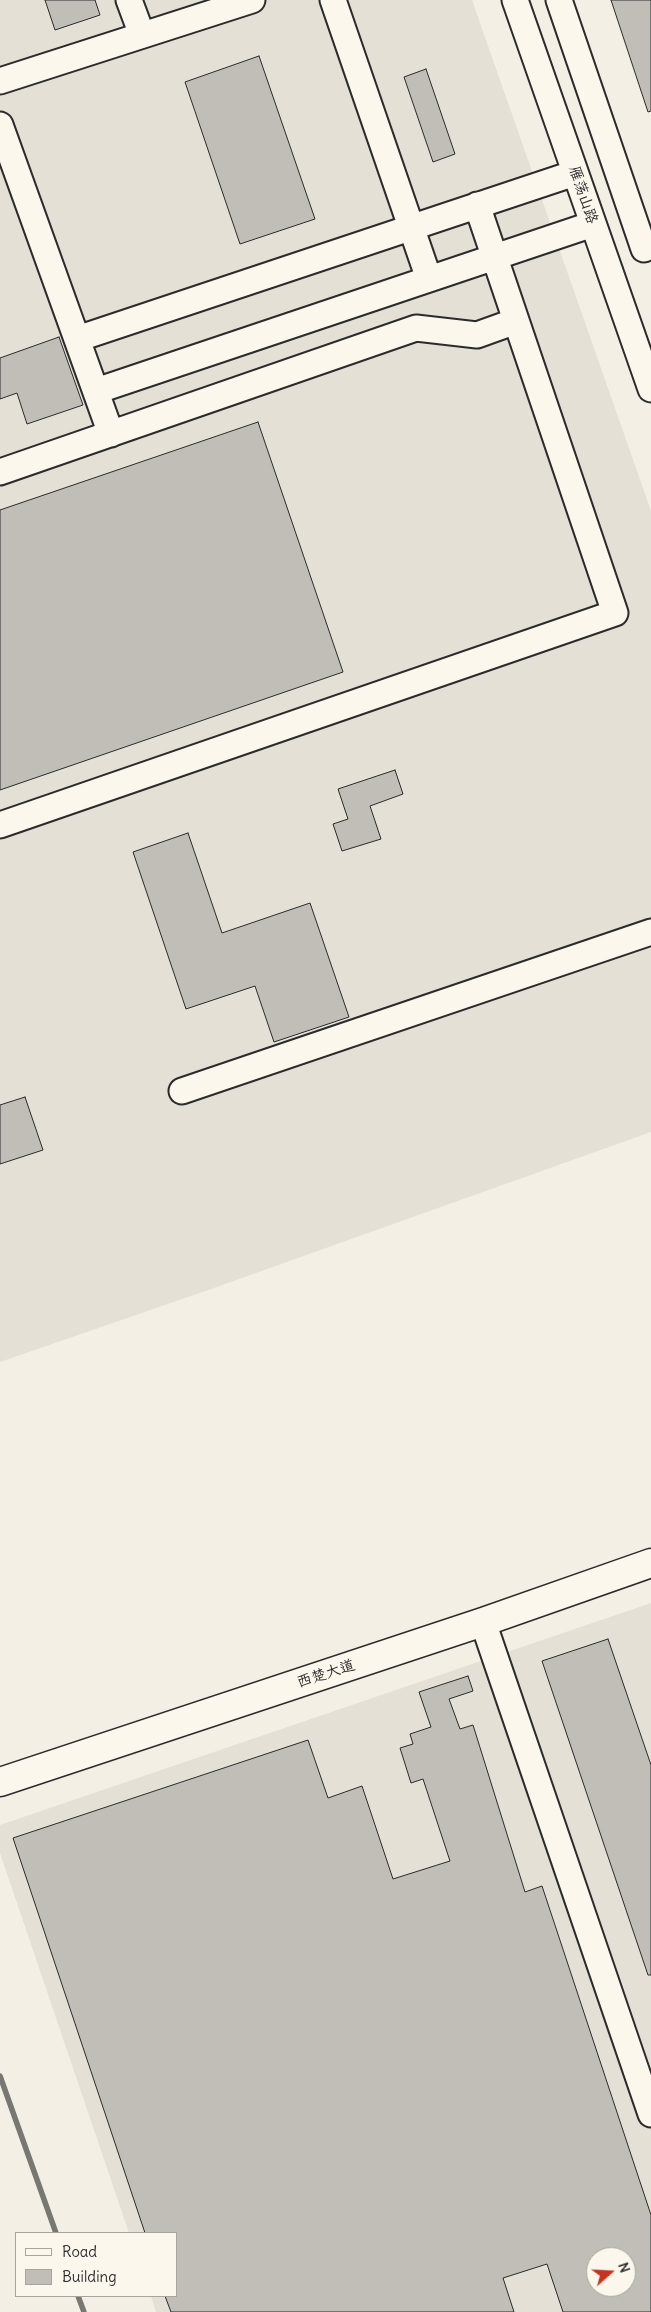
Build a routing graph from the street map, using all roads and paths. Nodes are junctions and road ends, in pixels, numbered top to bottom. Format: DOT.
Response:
graph roads {
  1 [pos="129,0"];
  2 [pos="252,0"];
  3 [pos="333,0"];
  4 [pos="514,0"];
  5 [pos="559,0"];
  6 [pos="142,35"];
  7 [pos="0,81"];
  8 [pos="0,125"];
  9 [pos="575,173"];
  10 [pos="477,205"];
  11 [pos="593,224"];
  12 [pos="411,228"];
  13 [pos="648,248"];
  14 [pos="494,257"];
  15 [pos="606,262"];
  16 [pos="429,279"];
  17 [pos="516,321"];
  18 [pos="77,339"];
  19 [pos="651,389"];
  20 [pos="96,391"];
  21 [pos="111,434"];
  22 [pos="0,472"];
  23 [pos="0,825"];
  24 [pos="651,932"];
  25 [pos="182,1091"];
  26 [pos="651,1563"];
  27 [pos="483,1622"];
  28 [pos="0,1782"];
  29 [pos="651,2114"];
  1 -- 6 [label="street"];
  2 -- 6 [label="street"];
  3 -- 12 [label="street"];
  4 -- 9 [label="street, 雁荡山路"];
  5 -- 13 [label="street"];
  6 -- 7 [label="street"];
  8 -- 18 [label="street"];
  9 -- 10 [label="street"];
  9 -- 11 [label="street, 雁荡山路"];
  10 -- 12 [label="street"];
  10 -- 14 [label="street"];
  11 -- 14 [label="street"];
  11 -- 15 [label="street, 雁荡山路"];
  12 -- 16 [label="street"];
  12 -- 18 [label="street"];
  13 -- 15 [label="street"];
  14 -- 16 [label="street"];
  14 -- 17 [label="street"];
  15 -- 19 [label="street, 雁荡山路"];
  16 -- 20 [label="street"];
  17 -- 21 [label="street"];
  17 -- 23 [label="street"];
  18 -- 20 [label="street"];
  20 -- 21 [label="street"];
  21 -- 22 [label="street"];
  24 -- 25 [label="street"];
  26 -- 27 [label="main road, 西楚大道"];
  27 -- 28 [label="main road, 西楚大道"];
  27 -- 29 [label="street"];
}
